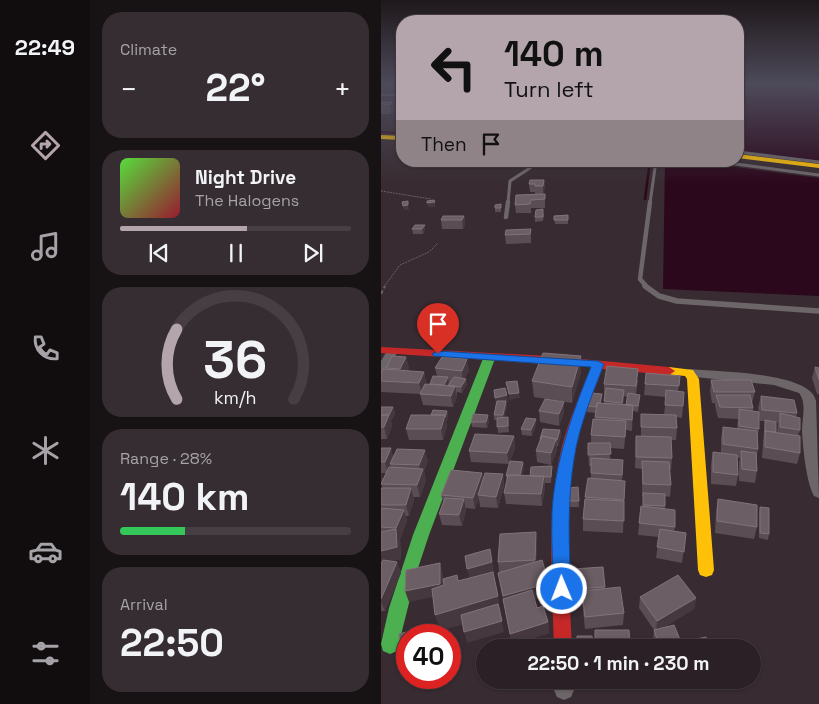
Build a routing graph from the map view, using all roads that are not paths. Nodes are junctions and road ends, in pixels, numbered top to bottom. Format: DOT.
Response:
graph roads {
  1 [pos="381,136"];
  2 [pos="396,137"];
  3 [pos="744,153"];
  4 [pos="744,157"];
  5 [pos="819,162"];
  6 [pos="744,165"];
  7 [pos="819,166"];
  8 [pos="531,167"];
  9 [pos="655,167"];
  10 [pos="819,175"];
  11 [pos="506,217"];
  12 [pos="819,312"];
  13 [pos="386,351"];
  14 [pos="490,356"];
  15 [pos="598,364"];
  16 [pos="381,371"];
  17 [pos="689,373"];
  18 [pos="819,492"];
  19 [pos="706,570"];
  20 [pos="563,639"];
  21 [pos="390,645"];
  1 -- 2 [label="street"];
  3 -- 5 [label="lane"];
  4 -- 7 [label="street"];
  6 -- 10 [label="lane"];
  8 -- 11 [label="lane"];
  9 -- 12 [label="lane"];
  13 -- 14 [label="street"];
  13 -- 16 [label="street"];
  14 -- 15 [label="street"];
  14 -- 21 [label="street"];
  15 -- 17 [label="street"];
  15 -- 20 [label="street"];
  17 -- 18 [label="street"];
  17 -- 19 [label="street"];
}
